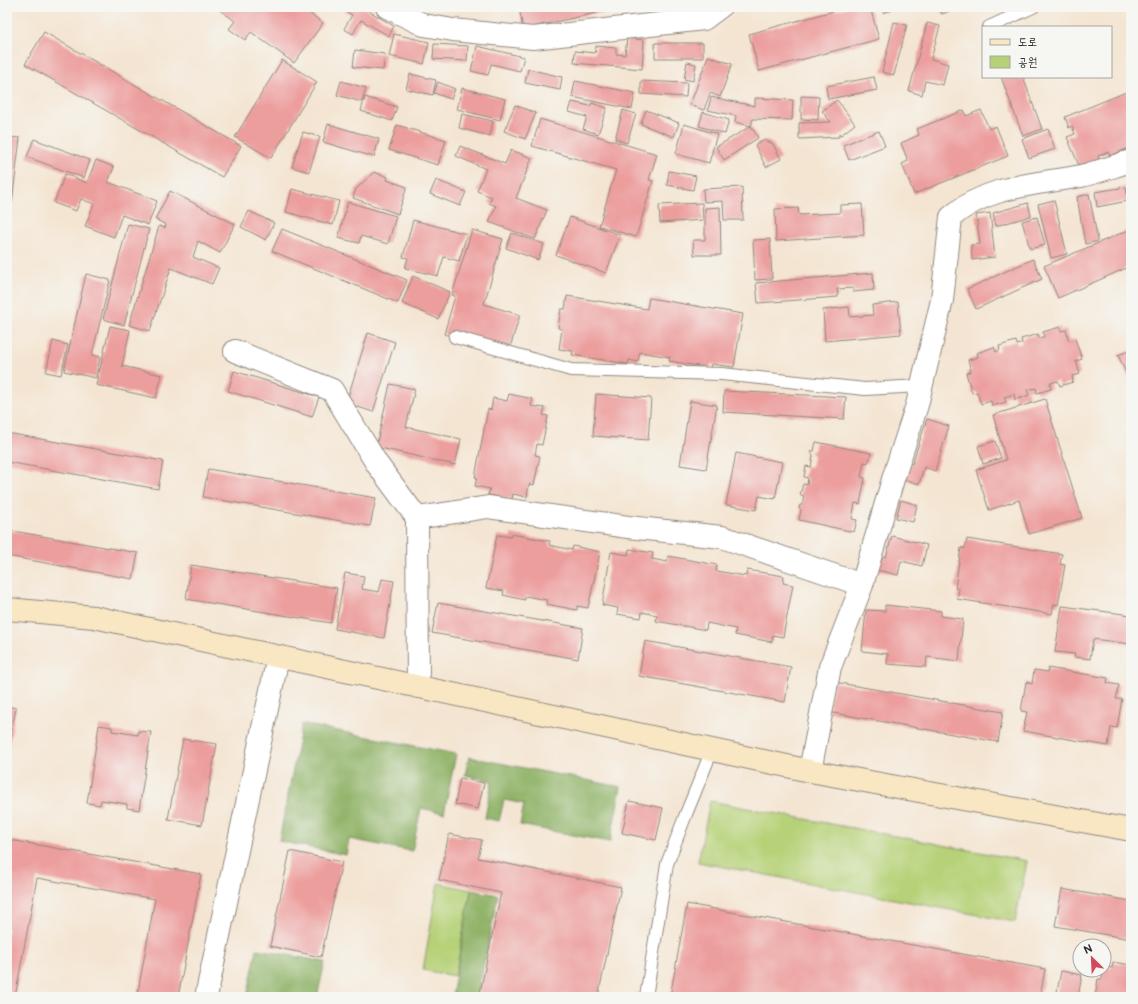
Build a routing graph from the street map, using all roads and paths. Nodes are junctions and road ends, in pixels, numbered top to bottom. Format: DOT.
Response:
graph roads {
  1 [pos="387,7"];
  2 [pos="720,7"];
  3 [pos="1033,7"];
  4 [pos="992,26"];
  5 [pos="1131,161"];
  6 [pos="455,337"];
  7 [pos="235,350"];
  8 [pos="921,386"];
  9 [pos="417,518"];
  10 [pos="862,585"];
  11 [pos="7,608"];
  12 [pos="278,657"];
  13 [pos="418,687"];
  14 [pos="712,750"];
  15 [pos="810,771"];
  16 [pos="1131,830"];
  17 [pos="206,997"];
  18 [pos="646,997"];
  1 -- 2 [label="street"];
  3 -- 4 [label="lane"];
  5 -- 8 [label="street"];
  6 -- 8 [label="lane"];
  7 -- 9 [label="street"];
  8 -- 10 [label="street"];
  9 -- 10 [label="street"];
  9 -- 13 [label="street"];
  10 -- 15 [label="street"];
  11 -- 12 [label="main road"];
  12 -- 13 [label="main road"];
  12 -- 17 [label="street"];
  13 -- 14 [label="main road"];
  14 -- 15 [label="main road"];
  14 -- 18 [label="lane"];
  15 -- 16 [label="main road"];
}
